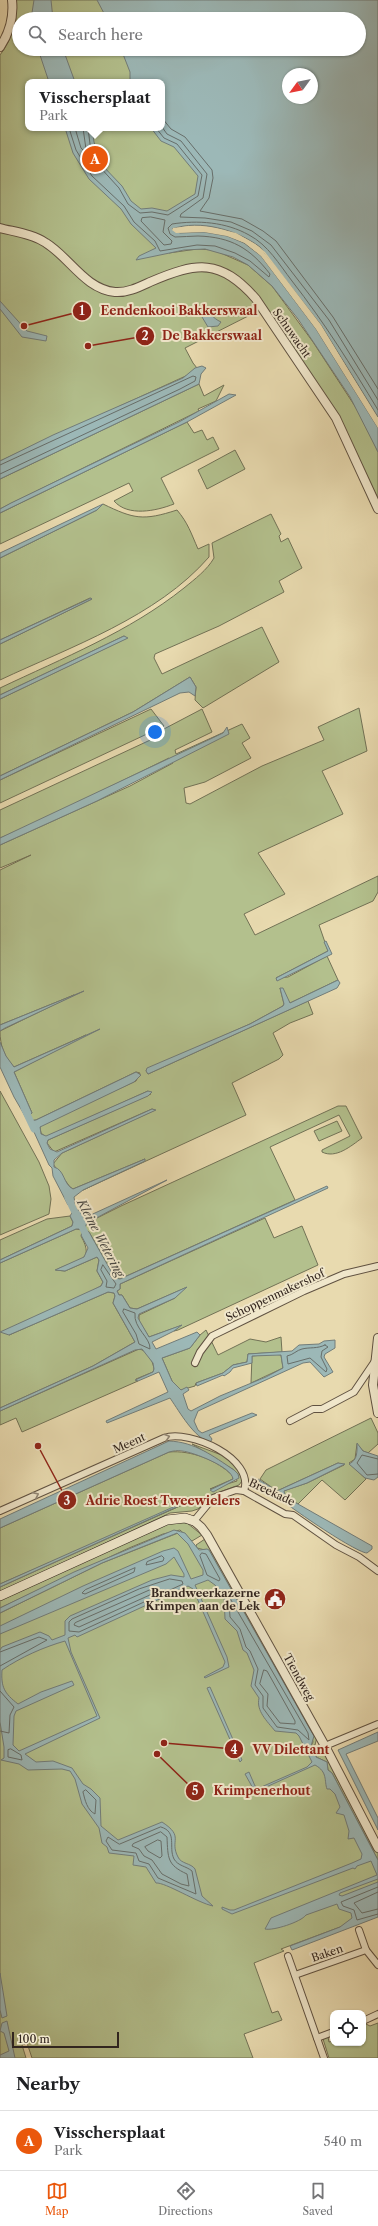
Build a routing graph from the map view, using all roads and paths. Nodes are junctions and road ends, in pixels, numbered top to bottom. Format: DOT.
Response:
graph roads {
  1 [pos="12,0"];
  2 [pos="13,12"];
  3 [pos="12,22"];
  4 [pos="3,40"];
  5 [pos="0,47"];
  6 [pos="0,228"];
  7 [pos="378,509"];
  8 [pos="378,1266"];
  9 [pos="378,1338"];
  10 [pos="375,1361"];
  11 [pos="195,1363"];
  12 [pos="378,1413"];
  13 [pos="290,1421"];
  14 [pos="244,1491"];
  15 [pos="0,1511"];
  16 [pos="194,1521"];
  17 [pos="378,1571"];
  18 [pos="0,1596"];
  19 [pos="378,1724"];
  20 [pos="325,1746"];
  21 [pos="378,1848"];
  22 [pos="358,1930"];
  23 [pos="366,1950"];
  24 [pos="288,1956"];
  25 [pos="378,1966"];
  26 [pos="295,1975"];
  27 [pos="378,2014"];
  28 [pos="366,2020"];
  29 [pos="330,2033"];
  30 [pos="317,2038"];
  31 [pos="324,2058"];
  1 -- 2 [label="street"];
  3 -- 4 [label="street"];
  4 -- 5 [label="street"];
  6 -- 7 [label="street, Schuwacht"];
  8 -- 11 [label="street, Schoppenmakershof"];
  9 -- 10 [label="street"];
  10 -- 12 [label="street"];
  10 -- 13 [label="street"];
  15 -- 14 [label="street, Meent, one-way"];
  14 -- 16 [label="street, Breekade"];
  14 -- 17 [label="street, Breekade"];
  16 -- 18 [label="main road"];
  16 -- 20 [label="street, Tiendweg"];
  19 -- 20 [label="street"];
  20 -- 21 [label="street, Tiendweg"];
  22 -- 23 [label="street"];
  23 -- 25 [label="street"];
  23 -- 26 [label="street, Baken"];
  24 -- 26 [label="street"];
  26 -- 30 [label="street"];
  27 -- 28 [label="street"];
  29 -- 30 [label="street"];
  30 -- 31 [label="street"];
}
